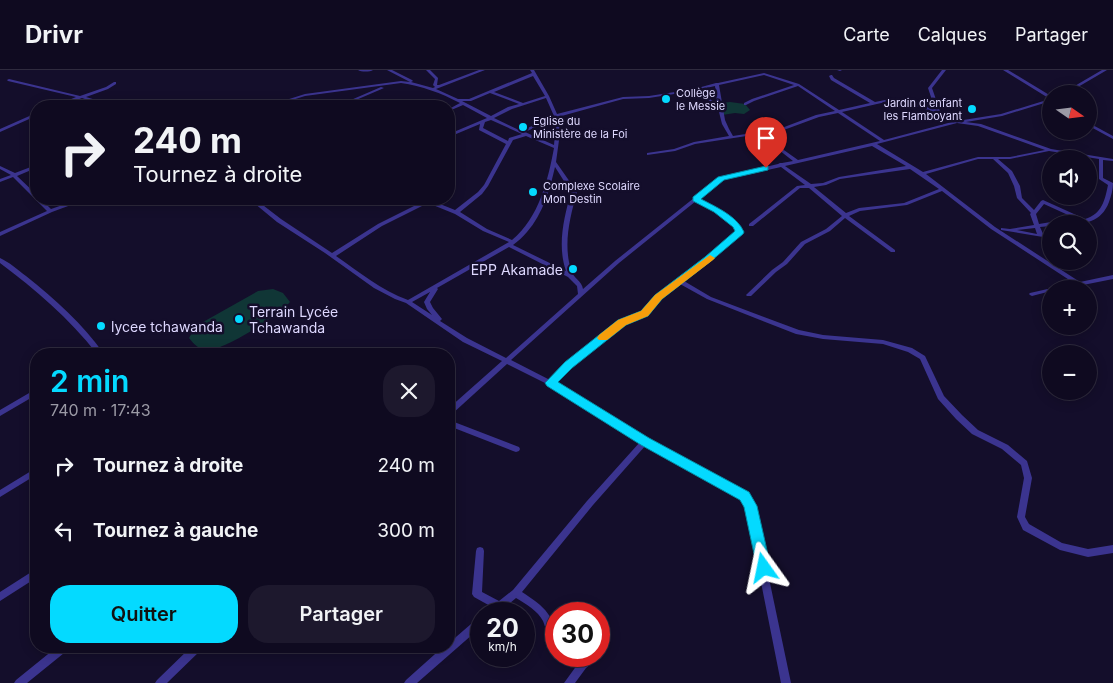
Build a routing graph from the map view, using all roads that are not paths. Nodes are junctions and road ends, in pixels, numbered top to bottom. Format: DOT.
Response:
graph roads {
  1 [pos="360,70"];
  2 [pos="371,70"];
  3 [pos="389,70"];
  4 [pos="428,70"];
  5 [pos="483,70"];
  6 [pos="944,70"];
  7 [pos="1005,70"];
  8 [pos="1105,70"];
  9 [pos="533,72"];
  10 [pos="831,76"];
  11 [pos="9,80"];
  12 [pos="115,83"];
  13 [pos="414,83"];
  14 [pos="389,84"];
  15 [pos="716,84"];
  16 [pos="798,85"];
  17 [pos="1079,85"];
  18 [pos="439,87"];
  19 [pos="433,89"];
  20 [pos="694,90"];
  21 [pos="491,92"];
  22 [pos="1042,93"];
  23 [pos="546,97"];
  24 [pos="80,98"];
  25 [pos="74,100"];
  26 [pos="87,100"];
  27 [pos="289,100"];
  28 [pos="353,100"];
  29 [pos="470,100"];
  30 [pos="1042,102"];
  31 [pos="463,103"];
  32 [pos="521,103"];
  33 [pos="873,103"];
  34 [pos="745,104"];
  35 [pos="455,107"];
  36 [pos="721,108"];
  37 [pos="838,112"];
  38 [pos="938,112"];
  39 [pos="556,116"];
  40 [pos="30,118"];
  41 [pos="491,118"];
  42 [pos="483,122"];
  43 [pos="956,122"];
  44 [pos="466,129"];
  45 [pos="481,129"];
  46 [pos="1098,129"];
  47 [pos="778,130"];
  48 [pos="0,131"];
  49 [pos="524,133"];
  50 [pos="455,134"];
  51 [pos="731,136"];
  52 [pos="1113,138"];
  53 [pos="883,141"];
  54 [pos="508,143"];
  55 [pos="556,144"];
  56 [pos="873,144"];
  57 [pos="1050,150"];
  58 [pos="1042,152"];
  59 [pos="649,154"];
  60 [pos="992,157"];
  61 [pos="1097,157"];
  62 [pos="1101,158"];
  63 [pos="1113,160"];
  64 [pos="553,161"];
  65 [pos="796,161"];
  66 [pos="780,164"];
  67 [pos="0,167"];
  68 [pos="910,167"];
  69 [pos="30,168"];
  70 [pos="14,174"];
  71 [pos="922,174"];
  72 [pos="0,181"];
  73 [pos="1112,185"];
  74 [pos="810,186"];
  75 [pos="30,187"];
  76 [pos="941,190"];
  77 [pos="696,199"];
  78 [pos="1113,202"];
  79 [pos="44,205"];
  80 [pos="67,205"];
  81 [pos="259,205"];
  82 [pos="417,205"];
  83 [pos="438,205"];
  84 [pos="1107,205"];
  85 [pos="50,211"];
  86 [pos="457,213"];
  87 [pos="1034,213"];
  88 [pos="846,214"];
  89 [pos="1072,215"];
  90 [pos="1096,215"];
  91 [pos="751,225"];
  92 [pos="1037,225"];
  93 [pos="1042,225"];
  94 [pos="993,228"];
  95 [pos="1003,229"];
  96 [pos="0,234"];
  97 [pos="511,243"];
  98 [pos="893,251"];
  99 [pos="332,256"];
  100 [pos="0,260"];
  101 [pos="570,276"];
  102 [pos="1113,277"];
  103 [pos="1075,280"];
  104 [pos="1092,280"];
  105 [pos="680,281"];
  106 [pos="441,284"];
  107 [pos="1042,292"];
  108 [pos="580,294"];
  109 [pos="1032,294"];
  110 [pos="749,295"];
  111 [pos="408,302"];
  112 [pos="442,324"];
  113 [pos="95,348"];
  114 [pos="505,362"];
  115 [pos="551,383"];
  116 [pos="30,396"];
  117 [pos="455,407"];
  118 [pos="0,413"];
  119 [pos="455,426"];
  120 [pos="645,441"];
  121 [pos="516,449"];
  122 [pos="30,475"];
  123 [pos="0,494"];
  124 [pos="1113,549"];
  125 [pos="480,550"];
  126 [pos="30,577"];
  127 [pos="516,593"];
  128 [pos="0,597"];
  129 [pos="492,602"];
  130 [pos="504,602"];
  131 [pos="545,617"];
  132 [pos="470,630"];
  133 [pos="455,643"];
  134 [pos="57,653"];
  135 [pos="192,653"];
  136 [pos="444,653"];
  137 [pos="581,667"];
  138 [pos="20,683"];
  139 [pos="160,683"];
  140 [pos="409,683"];
  141 [pos="569,683"];
  142 [pos="786,683"];
  1 -- 2 [label="street"];
  3 -- 13 [label="street"];
  4 -- 18 [label="street"];
  5 -- 18 [label="street"];
  6 -- 38 [label="street"];
  7 -- 22 [label="street"];
  8 -- 17 [label="street"];
  9 -- 21 [label="street"];
  9 -- 23 [label="street"];
  10 -- 33 [label="street"];
  11 -- 24 [label="street"];
  12 -- 24 [label="street"];
  13 -- 14 [label="street"];
  13 -- 19 [label="street"];
  14 -- 27 [label="street"];
  14 -- 28 [label="street"];
  15 -- 16 [label="street"];
  15 -- 20 [label="street"];
  15 -- 36 [label="street"];
  16 -- 34 [label="street"];
  16 -- 37 [label="street"];
  18 -- 19 [label="street"];
  19 -- 31 [label="street"];
  20 -- 36 [label="street"];
  20 -- 39 [label="street"];
  21 -- 29 [label="street"];
  21 -- 32 [label="street"];
  23 -- 32 [label="street"];
  23 -- 39 [label="street"];
  24 -- 25 [label="street"];
  24 -- 26 [label="street"];
  29 -- 31 [label="street"];
  29 -- 31 [label="street"];
  30 -- 43 [label="street"];
  31 -- 35 [label="street"];
  31 -- 41 [label="street"];
  32 -- 41 [label="street"];
  33 -- 37 [label="street"];
  33 -- 38 [label="street"];
  36 -- 51 [label="street"];
  37 -- 47 [label="street"];
  37 -- 53 [label="street"];
  38 -- 43 [label="street"];
  39 -- 49 [label="street"];
  39 -- 55 [label="street"];
  40 -- 48 [label="street"];
  41 -- 42 [label="street"];
  41 -- 49 [label="street"];
  42 -- 44 [label="street"];
  42 -- 45 [label="street"];
  43 -- 53 [label="street"];
  43 -- 57 [label="street"];
  44 -- 45 [label="street"];
  44 -- 50 [label="street"];
  45 -- 54 [label="street"];
  46 -- 52 [label="street"];
  47 -- 51 [label="street"];
  47 -- 65 [label="street"];
  49 -- 54 [label="street"];
  49 -- 55 [label="street"];
  51 -- 59 [label="street"];
  53 -- 56 [label="street"];
  54 -- 86 [label="street"];
  55 -- 64 [label="street"];
  56 -- 65 [label="street"];
  56 -- 68 [label="street"];
  58 -- 60 [label="street"];
  60 -- 71 [label="street"];
  60 -- 87 [label="street"];
  61 -- 62 [label="street"];
  62 -- 63 [label="street"];
  62 -- 73 [label="street"];
  64 -- 97 [label="street"];
  64 -- 101 [label="street"];
  65 -- 66 [label="street"];
  66 -- 74 [label="street"];
  66 -- 77 [label="street"];
  67 -- 70 [label="street"];
  68 -- 71 [label="street"];
  68 -- 74 [label="street"];
  69 -- 70 [label="street"];
  70 -- 72 [label="street"];
  70 -- 75 [label="street"];
  71 -- 76 [label="street"];
  73 -- 84 [label="street"];
  74 -- 88 [label="street"];
  74 -- 91 [label="street"];
  76 -- 88 [label="street"];
  76 -- 94 [label="street"];
  77 -- 105 [label="street"];
  77 -- 108 [label="street"];
  78 -- 84 [label="street"];
  79 -- 85 [label="street"];
  80 -- 85 [label="street"];
  81 -- 99 [label="street"];
  82 -- 99 [label="street"];
  83 -- 86 [label="street"];
  84 -- 90 [label="street"];
  85 -- 96 [label="street"];
  86 -- 97 [label="street"];
  87 -- 89 [label="street"];
  87 -- 92 [label="street"];
  88 -- 98 [label="street"];
  88 -- 110 [label="street"];
  92 -- 93 [label="street"];
  92 -- 95 [label="street"];
  92 -- 95 [label="street"];
  94 -- 95 [label="street"];
  94 -- 103 [label="street"];
  97 -- 101 [label="street"];
  97 -- 106 [label="street"];
  99 -- 111 [label="street"];
  100 -- 113 [label="street"];
  101 -- 108 [label="street"];
  102 -- 104 [label="street"];
  105 -- 115 [label="street"];
  105 -- 124 [label="street"];
  106 -- 111 [label="street"];
  106 -- 112 [label="street"];
  107 -- 109 [label="street"];
  108 -- 114 [label="street"];
  111 -- 112 [label="street"];
  112 -- 114 [label="street"];
  114 -- 115 [label="street"];
  114 -- 117 [label="street"];
  115 -- 120 [label="street"];
  116 -- 118 [label="street"];
  119 -- 121 [label="street"];
  120 -- 127 [label="street"];
  120 -- 142 [label="street"];
  122 -- 123 [label="street"];
  125 -- 129 [label="street"];
  126 -- 128 [label="street"];
  127 -- 130 [label="street"];
  127 -- 131 [label="street"];
  132 -- 133 [label="street"];
  134 -- 138 [label="street"];
  135 -- 139 [label="street"];
  136 -- 140 [label="street"];
  137 -- 141 [label="street"];
}
